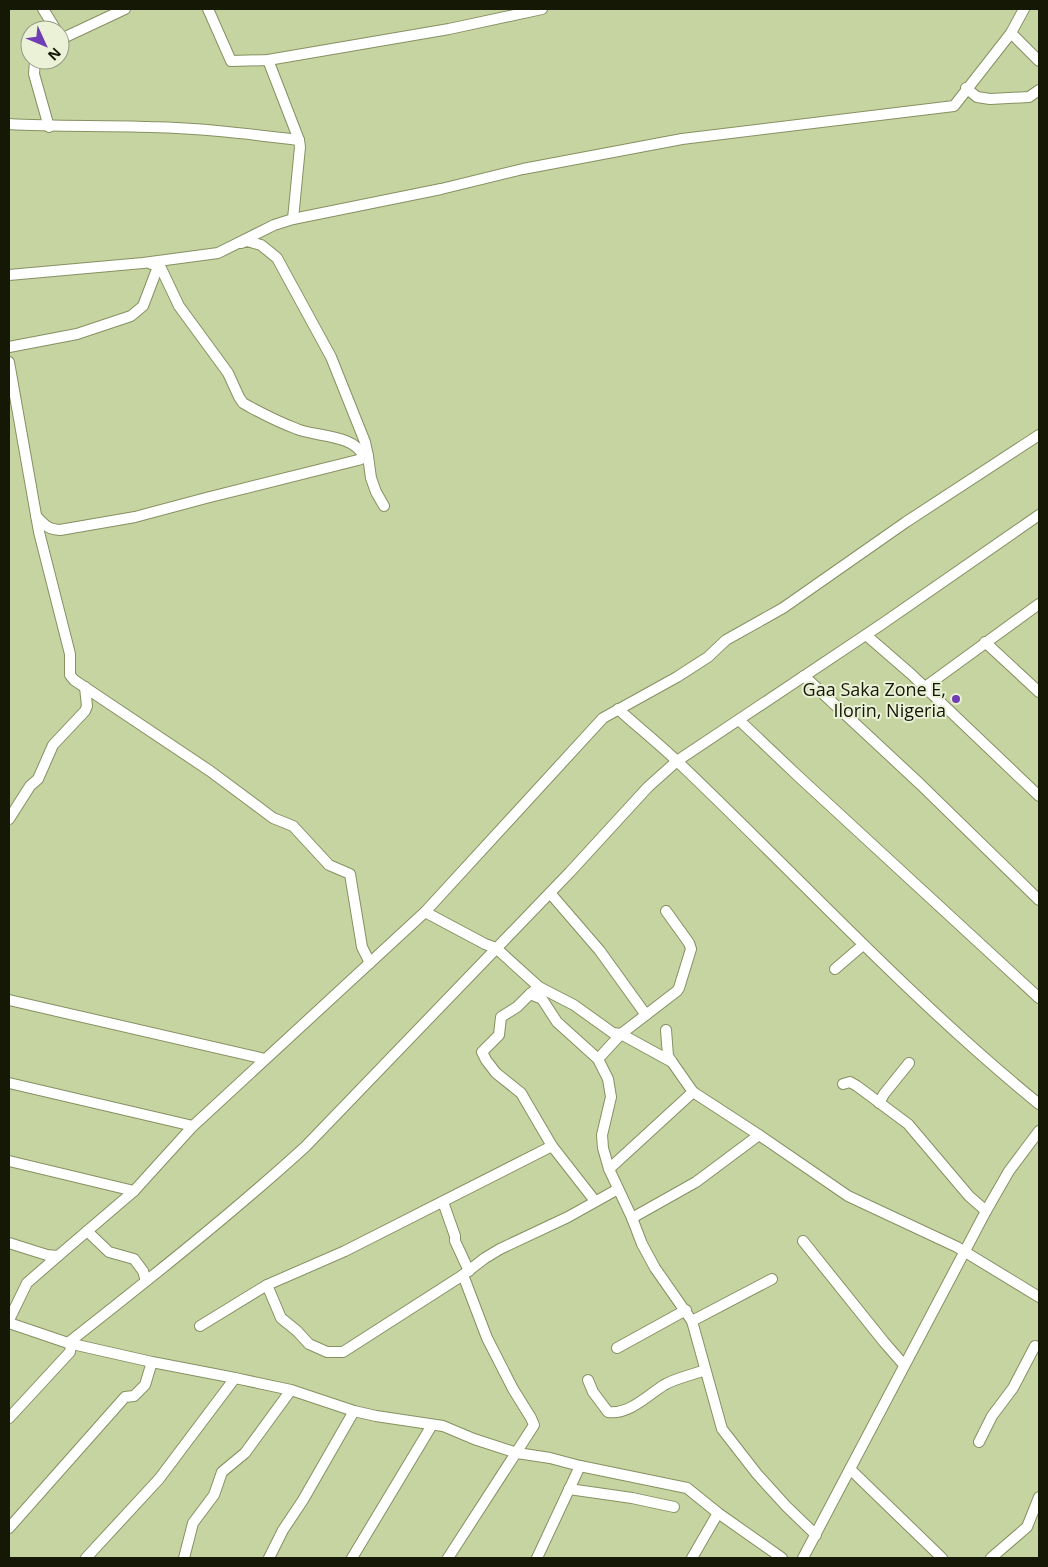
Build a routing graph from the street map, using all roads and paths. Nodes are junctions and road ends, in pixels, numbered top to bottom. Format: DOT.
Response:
graph roads {
  1 [pos="43,9"];
  2 [pos="125,9"];
  3 [pos="208,9"];
  4 [pos="542,9"];
  5 [pos="1024,9"];
  6 [pos="50,20"];
  7 [pos="70,32"];
  8 [pos="1011,33"];
  9 [pos="268,60"];
  10 [pos="1039,61"];
  11 [pos="34,70"];
  12 [pos="966,88"];
  13 [pos="1039,90"];
  14 [pos="9,124"];
  15 [pos="49,127"];
  16 [pos="299,140"];
  17 [pos="293,219"];
  18 [pos="218,253"];
  19 [pos="143,264"];
  20 [pos="159,264"];
  21 [pos="9,274"];
  22 [pos="9,347"];
  23 [pos="9,365"];
  24 [pos="1039,435"];
  25 [pos="366,457"];
  26 [pos="384,506"];
  27 [pos="36,515"];
  28 [pos="1039,515"];
  29 [pos="1039,604"];
  30 [pos="866,635"];
  31 [pos="985,642"];
  32 [pos="804,676"];
  33 [pos="925,687"];
  34 [pos="84,688"];
  35 [pos="1039,692"];
  36 [pos="618,709"];
  37 [pos="739,720"];
  38 [pos="677,761"];
  39 [pos="1039,796"];
  40 [pos="9,819"];
  41 [pos="550,893"];
  42 [pos="1039,900"];
  43 [pos="666,911"];
  44 [pos="425,912"];
  45 [pos="863,945"];
  46 [pos="496,948"];
  47 [pos="370,962"];
  48 [pos="835,969"];
  49 [pos="539,987"];
  50 [pos="530,994"];
  51 [pos="1039,998"];
  52 [pos="9,1000"];
  53 [pos="646,1015"];
  54 [pos="666,1030"];
  55 [pos="621,1034"];
  56 [pos="265,1059"];
  57 [pos="598,1059"];
  58 [pos="672,1062"];
  59 [pos="909,1063"];
  60 [pos="9,1083"];
  61 [pos="843,1084"];
  62 [pos="693,1092"];
  63 [pos="879,1103"];
  64 [pos="1039,1104"];
  65 [pos="194,1126"];
  66 [pos="1039,1130"];
  67 [pos="759,1135"];
  68 [pos="552,1146"];
  69 [pos="9,1161"];
  70 [pos="609,1169"];
  71 [pos="618,1189"];
  72 [pos="134,1190"];
  73 [pos="595,1201"];
  74 [pos="443,1202"];
  75 [pos="986,1211"];
  76 [pos="632,1218"];
  77 [pos="87,1231"];
  78 [pos="803,1241"];
  79 [pos="9,1243"];
  80 [pos="964,1250"];
  81 [pos="58,1256"];
  82 [pos="466,1273"];
  83 [pos="772,1279"];
  84 [pos="146,1281"];
  85 [pos="267,1286"];
  86 [pos="1039,1297"];
  87 [pos="686,1310"];
  88 [pos="692,1320"];
  89 [pos="9,1322"];
  90 [pos="200,1326"];
  91 [pos="69,1344"];
  92 [pos="1038,1344"];
  93 [pos="617,1348"];
  94 [pos="152,1362"];
  95 [pos="904,1365"];
  96 [pos="705,1370"];
  97 [pos="235,1378"];
  98 [pos="588,1380"];
  99 [pos="291,1390"];
  100 [pos="354,1411"];
  101 [pos="9,1418"];
  102 [pos="432,1425"];
  103 [pos="979,1442"];
  104 [pos="517,1452"];
  105 [pos="580,1466"];
  106 [pos="850,1468"];
  107 [pos="569,1489"];
  108 [pos="1039,1497"];
  109 [pos="674,1507"];
  110 [pos="718,1513"];
  111 [pos="1039,1521"];
  112 [pos="1027,1527"];
  113 [pos="9,1528"];
  114 [pos="816,1535"];
  115 [pos="86,1558"];
  116 [pos="184,1558"];
  117 [pos="269,1558"];
  118 [pos="352,1558"];
  119 [pos="448,1558"];
  120 [pos="537,1558"];
  121 [pos="692,1558"];
  122 [pos="782,1558"];
  123 [pos="803,1558"];
  124 [pos="942,1558"];
  125 [pos="992,1558"];
  1 -- 6 [label="street"];
  2 -- 7 [label="street"];
  3 -- 9 [label="street"];
  4 -- 9 [label="street"];
  5 -- 8 [label="street"];
  8 -- 10 [label="street"];
  8 -- 12 [label="street"];
  9 -- 16 [label="street"];
  11 -- 15 [label="street"];
  12 -- 13 [label="street"];
  12 -- 17 [label="street"];
  14 -- 15 [label="street"];
  15 -- 16 [label="street"];
  16 -- 17 [label="street"];
  17 -- 18 [label="street"];
  18 -- 19 [label="street"];
  18 -- 25 [label="street"];
  19 -- 20 [label="street"];
  19 -- 21 [label="street"];
  20 -- 22 [label="street"];
  20 -- 25 [label="street"];
  23 -- 27 [label="street"];
  24 -- 36 [label="street"];
  25 -- 26 [label="street"];
  25 -- 27 [label="street"];
  27 -- 34 [label="street"];
  28 -- 30 [label="street"];
  29 -- 31 [label="street"];
  30 -- 32 [label="street"];
  30 -- 33 [label="street"];
  31 -- 33 [label="street"];
  31 -- 35 [label="street"];
  32 -- 37 [label="street"];
  32 -- 42 [label="street"];
  33 -- 39 [label="street"];
  34 -- 40 [label="street"];
  34 -- 47 [label="street"];
  36 -- 38 [label="street"];
  36 -- 44 [label="street"];
  37 -- 38 [label="street"];
  37 -- 51 [label="street"];
  38 -- 41 [label="street"];
  38 -- 45 [label="street"];
  41 -- 46 [label="street"];
  41 -- 53 [label="street"];
  43 -- 53 [label="street"];
  44 -- 46 [label="street"];
  44 -- 47 [label="street"];
  45 -- 48 [label="street"];
  45 -- 64 [label="street"];
  46 -- 49 [label="street"];
  46 -- 84 [label="street"];
  47 -- 56 [label="street"];
  49 -- 50 [label="street"];
  49 -- 55 [label="street"];
  50 -- 57 [label="street"];
  50 -- 68 [label="street"];
  52 -- 56 [label="street"];
  53 -- 55 [label="street"];
  54 -- 58 [label="street"];
  55 -- 57 [label="street"];
  55 -- 58 [label="street"];
  56 -- 65 [label="street"];
  57 -- 70 [label="street"];
  58 -- 62 [label="street"];
  59 -- 63 [label="street"];
  60 -- 65 [label="street"];
  61 -- 63 [label="street"];
  62 -- 67 [label="street"];
  62 -- 70 [label="street"];
  63 -- 75 [label="street"];
  65 -- 72 [label="street"];
  66 -- 75 [label="street"];
  67 -- 76 [label="street"];
  67 -- 80 [label="street"];
  68 -- 73 [label="street"];
  68 -- 74 [label="street"];
  69 -- 72 [label="street"];
  70 -- 71 [label="street"];
  71 -- 73 [label="street"];
  71 -- 76 [label="street"];
  72 -- 77 [label="street"];
  73 -- 82 [label="street"];
  74 -- 82 [label="street"];
  74 -- 85 [label="street"];
  75 -- 80 [label="street"];
  76 -- 87 [label="street"];
  77 -- 81 [label="street"];
  77 -- 84 [label="street"];
  78 -- 95 [label="street"];
  79 -- 81 [label="street"];
  80 -- 86 [label="street"];
  80 -- 95 [label="street"];
  81 -- 89 [label="street"];
  82 -- 85 [label="street"];
  82 -- 104 [label="street"];
  83 -- 88 [label="street"];
  84 -- 91 [label="street"];
  85 -- 90 [label="street"];
  87 -- 88 [label="street"];
  87 -- 93 [label="street"];
  88 -- 96 [label="street"];
  89 -- 91 [label="street"];
  91 -- 94 [label="street"];
  91 -- 101 [label="street"];
  92 -- 103 [label="street"];
  94 -- 97 [label="street"];
  94 -- 113 [label="street"];
  95 -- 106 [label="street"];
  96 -- 98 [label="street"];
  96 -- 114 [label="street"];
  97 -- 99 [label="street"];
  97 -- 115 [label="street"];
  99 -- 100 [label="street"];
  99 -- 116 [label="street"];
  100 -- 102 [label="street"];
  100 -- 117 [label="street"];
  102 -- 104 [label="street"];
  102 -- 118 [label="street"];
  104 -- 105 [label="street"];
  104 -- 119 [label="street"];
  105 -- 107 [label="street"];
  105 -- 110 [label="street"];
  106 -- 114 [label="street"];
  106 -- 124 [label="street"];
  107 -- 109 [label="street"];
  107 -- 120 [label="street"];
  108 -- 112 [label="street"];
  110 -- 121 [label="street"];
  110 -- 122 [label="street"];
  111 -- 112 [label="street"];
  112 -- 125 [label="street"];
  114 -- 123 [label="street"];
}
